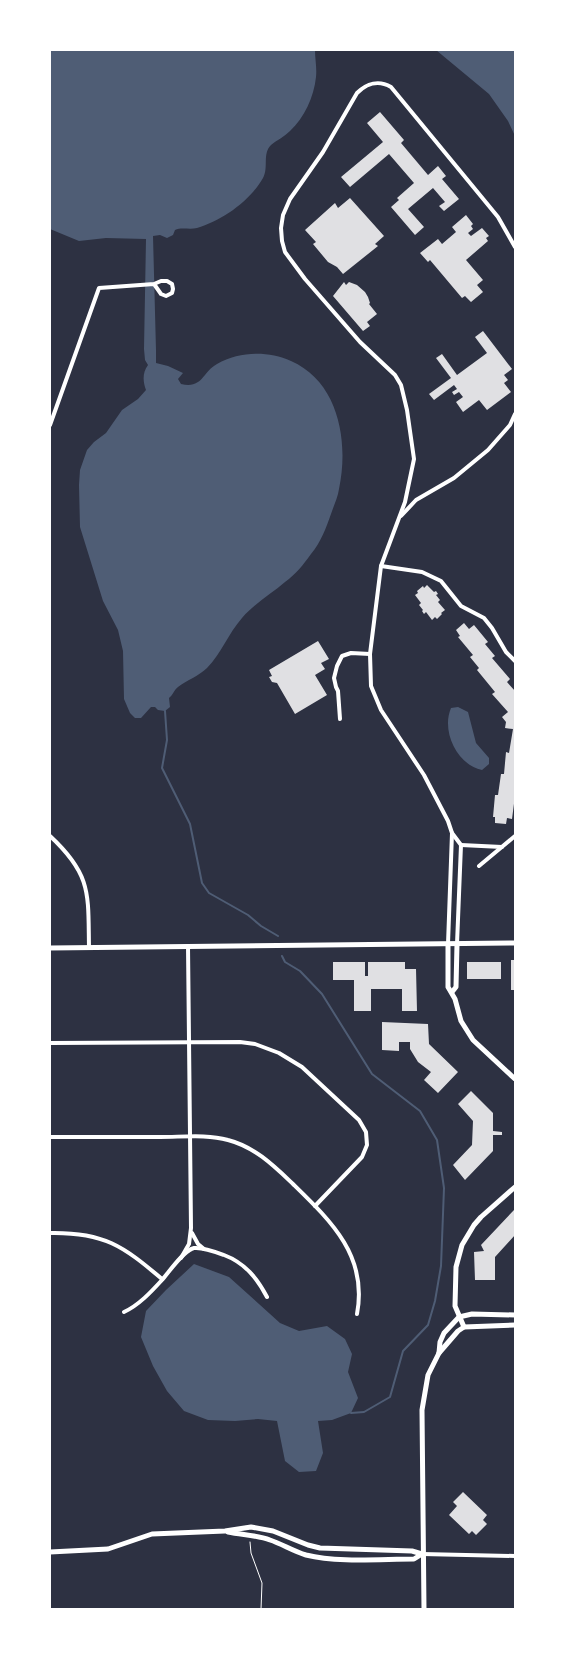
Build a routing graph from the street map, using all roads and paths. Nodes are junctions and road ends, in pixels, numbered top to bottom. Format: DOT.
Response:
graph roads {
  1 [pos="515,247"];
  2 [pos="154,284"];
  3 [pos="515,414"];
  4 [pos="50,424"];
  5 [pos="407,492"];
  6 [pos="416,500"];
  7 [pos="399,518"];
  8 [pos="381,566"];
  9 [pos="370,654"];
  10 [pos="515,661"];
  11 [pos="340,719"];
  12 [pos="452,833"];
  13 [pos="50,836"];
  14 [pos="515,836"];
  15 [pos="461,845"];
  16 [pos="502,847"];
  17 [pos="479,866"];
  18 [pos="448,944"];
  19 [pos="458,944"];
  20 [pos="515,944"];
  21 [pos="188,946"];
  22 [pos="89,947"];
  23 [pos="50,948"];
  24 [pos="452,992"];
  25 [pos="189,1042"];
  26 [pos="50,1043"];
  27 [pos="515,1079"];
  28 [pos="50,1137"];
  29 [pos="190,1137"];
  30 [pos="515,1187"];
  31 [pos="315,1206"];
  32 [pos="191,1228"];
  33 [pos="50,1233"];
  34 [pos="208,1251"];
  35 [pos="181,1258"];
  36 [pos="162,1279"];
  37 [pos="267,1296"];
  38 [pos="124,1312"];
  39 [pos="357,1314"];
  40 [pos="515,1315"];
  41 [pos="459,1318"];
  42 [pos="515,1325"];
  43 [pos="464,1327"];
  44 [pos="439,1353"];
  45 [pos="225,1532"];
  46 [pos="250,1538"];
  47 [pos="50,1552"];
  48 [pos="423,1554"];
  49 [pos="515,1556"];
  50 [pos="261,1609"];
  51 [pos="424,1609"];
  1 -- 5 [label="street"];
  2 -- 2 [label="street"];
  2 -- 4 [label="street"];
  3 -- 6 [label="street"];
  5 -- 6 [label="street"];
  5 -- 7 [label="street"];
  6 -- 7 [label="street"];
  7 -- 8 [label="street"];
  8 -- 9 [label="street"];
  8 -- 10 [label="street"];
  9 -- 11 [label="street"];
  9 -- 12 [label="street"];
  12 -- 15 [label="street"];
  12 -- 18 [label="street"];
  13 -- 22 [label="street"];
  14 -- 16 [label="street"];
  15 -- 16 [label="street"];
  15 -- 19 [label="street"];
  16 -- 17 [label="street"];
  18 -- 19 [label="street"];
  18 -- 21 [label="street"];
  18 -- 24 [label="street"];
  19 -- 20 [label="street"];
  19 -- 24 [label="street"];
  21 -- 22 [label="street"];
  21 -- 25 [label="street"];
  22 -- 23 [label="street"];
  24 -- 27 [label="street"];
  25 -- 26 [label="street"];
  25 -- 29 [label="street"];
  25 -- 31 [label="street"];
  28 -- 29 [label="street"];
  29 -- 31 [label="street"];
  29 -- 32 [label="street"];
  30 -- 41 [label="street"];
  31 -- 39 [label="street"];
  32 -- 34 [label="street"];
  32 -- 35 [label="street"];
  33 -- 36 [label="street"];
  34 -- 35 [label="street"];
  34 -- 37 [label="street"];
  35 -- 36 [label="street"];
  36 -- 38 [label="street"];
  40 -- 41 [label="street"];
  41 -- 43 [label="street"];
  41 -- 44 [label="street"];
  42 -- 43 [label="street"];
  43 -- 44 [label="street"];
  44 -- 48 [label="street"];
  45 -- 47 [label="street"];
  45 -- 48 [label="street"];
  45 -- 48 [label="street"];
  46 -- 50 [label="path"];
  48 -- 49 [label="street"];
  48 -- 51 [label="street"];
}
